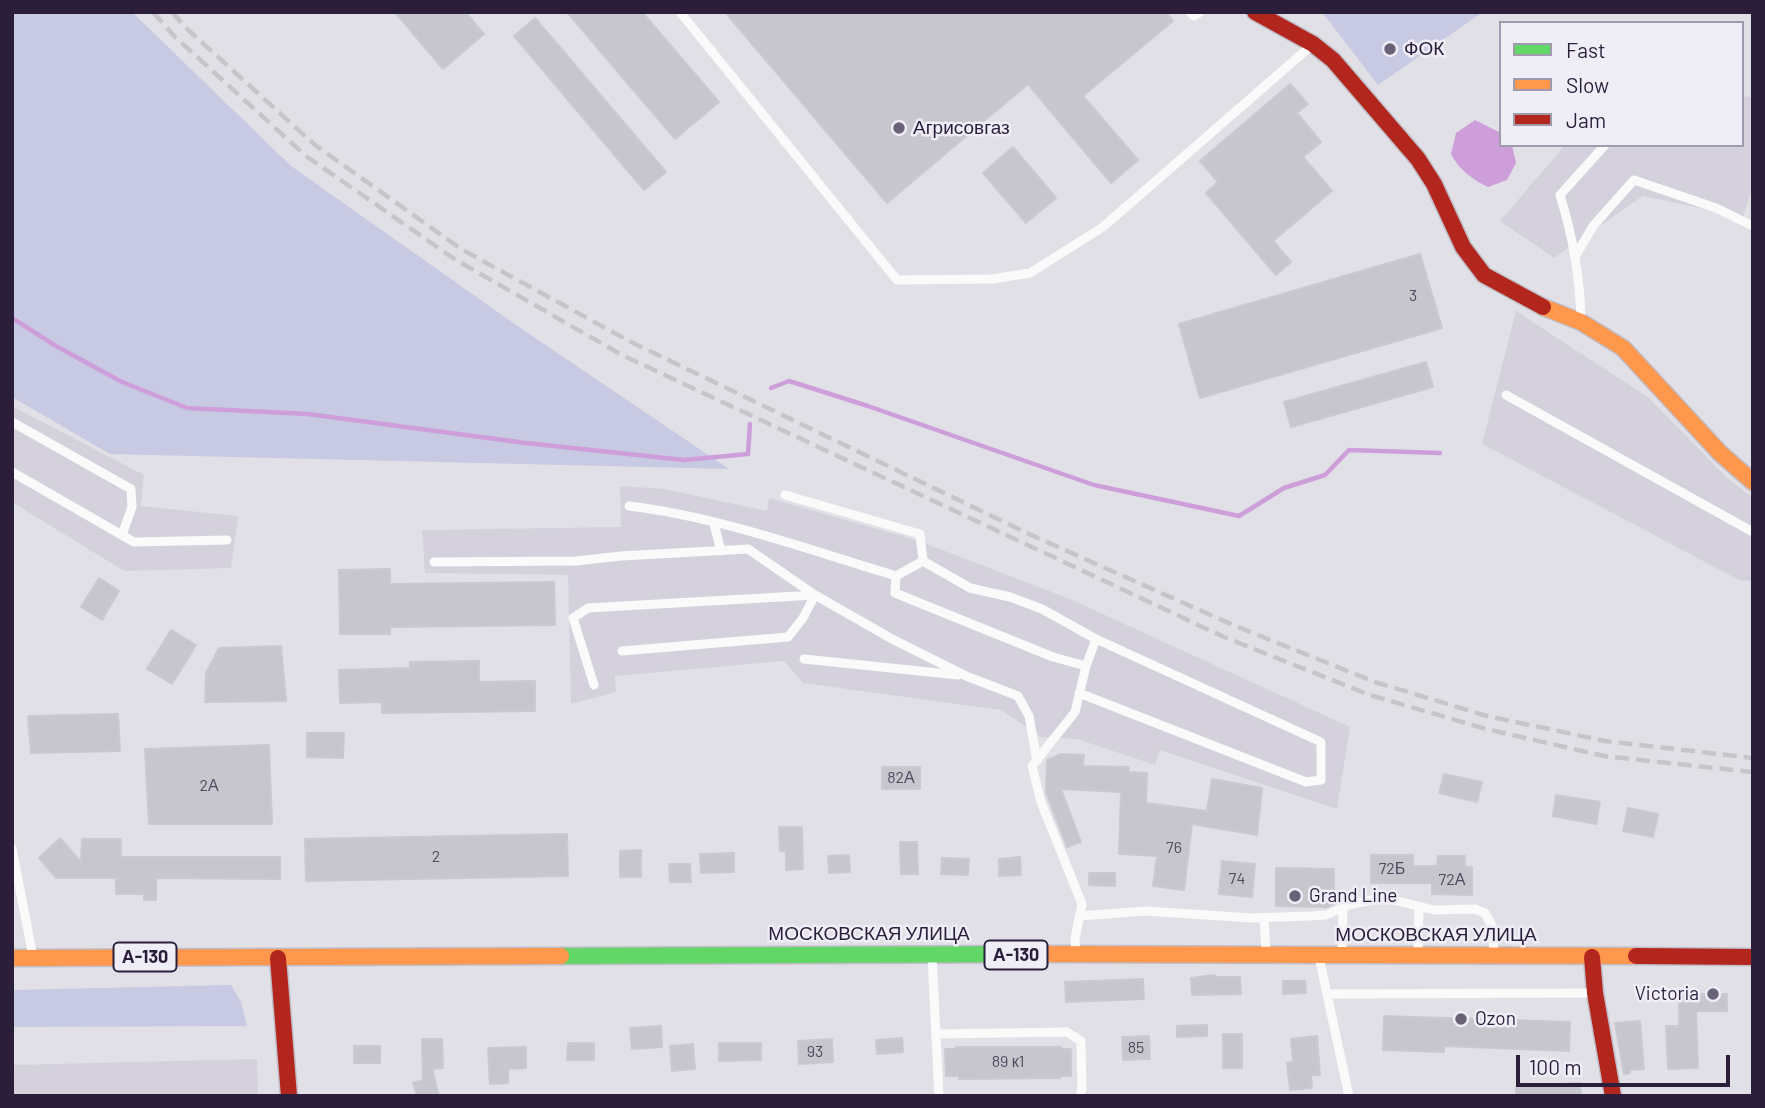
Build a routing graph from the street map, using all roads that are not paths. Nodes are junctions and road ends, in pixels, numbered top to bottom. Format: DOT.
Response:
graph roads {
  1 [pos="680,12"];
  2 [pos="1191,12"];
  3 [pos="1200,12"];
  4 [pos="1255,12"];
  5 [pos="1313,44"];
  6 [pos="1603,147"];
  7 [pos="1753,226"];
  8 [pos="1576,255"];
  9 [pos="1581,322"];
  10 [pos="1506,395"];
  11 [pos="12,422"];
  12 [pos="12,472"];
  13 [pos="1753,482"];
  14 [pos="785,495"];
  15 [pos="629,506"];
  16 [pos="714,524"];
  17 [pos="1753,531"];
  18 [pos="757,534"];
  19 [pos="122,535"];
  20 [pos="227,541"];
  21 [pos="748,549"];
  22 [pos="721,551"];
  23 [pos="923,561"];
  24 [pos="434,562"];
  25 [pos="896,576"];
  26 [pos="815,595"];
  27 [pos="1096,639"];
  28 [pos="622,651"];
  29 [pos="804,659"];
  30 [pos="1086,666"];
  31 [pos="966,676"];
  32 [pos="594,685"];
  33 [pos="1079,693"];
  34 [pos="1037,761"];
  35 [pos="12,848"];
  36 [pos="1419,907"];
  37 [pos="1343,908"];
  38 [pos="1080,916"];
  39 [pos="1264,918"];
  40 [pos="1076,954"];
  41 [pos="932,955"];
  42 [pos="1266,955"];
  43 [pos="1319,955"];
  44 [pos="1342,955"];
  45 [pos="1418,955"];
  46 [pos="1494,955"];
  47 [pos="33,957"];
  48 [pos="1592,957"];
  49 [pos="1753,957"];
  50 [pos="12,958"];
  51 [pos="278,958"];
  52 [pos="1595,993"];
  53 [pos="1328,994"];
  54 [pos="936,1034"];
  55 [pos="289,1096"];
  56 [pos="939,1096"];
  57 [pos="1080,1096"];
  58 [pos="1349,1096"];
  59 [pos="1613,1096"];
  1 -- 5 [label="lane"];
  2 -- 3 [label="lane"];
  4 -- 5 [label="main road"];
  5 -- 9 [label="main road"];
  6 -- 8 [label="lane"];
  7 -- 8 [label="lane"];
  8 -- 9 [label="lane"];
  9 -- 13 [label="main road"];
  10 -- 17 [label="lane"];
  11 -- 19 [label="lane"];
  12 -- 19 [label="lane"];
  14 -- 23 [label="lane"];
  15 -- 16 [label="lane"];
  16 -- 18 [label="lane"];
  16 -- 22 [label="lane"];
  18 -- 21 [label="lane"];
  18 -- 25 [label="lane"];
  19 -- 20 [label="lane"];
  21 -- 22 [label="lane"];
  21 -- 26 [label="lane"];
  22 -- 24 [label="lane"];
  23 -- 25 [label="lane"];
  23 -- 27 [label="lane"];
  25 -- 30 [label="lane"];
  26 -- 28 [label="lane"];
  26 -- 31 [label="lane"];
  26 -- 32 [label="lane"];
  27 -- 30 [label="lane"];
  27 -- 33 [label="lane"];
  29 -- 31 [label="lane"];
  30 -- 33 [label="lane"];
  31 -- 34 [label="lane"];
  33 -- 34 [label="lane"];
  34 -- 38 [label="lane"];
  35 -- 47 [label="lane"];
  36 -- 37 [label="lane"];
  36 -- 45 [label="lane"];
  36 -- 46 [label="lane"];
  37 -- 39 [label="lane"];
  37 -- 44 [label="lane"];
  38 -- 39 [label="lane"];
  38 -- 40 [label="lane"];
  39 -- 42 [label="lane"];
  40 -- 41 [label="main road, МОСКОВСКАЯ УЛИЦА / А-130"];
  40 -- 42 [label="main road, МОСКОВСКАЯ УЛИЦА / А-130"];
  41 -- 51 [label="main road, МОСКОВСКАЯ УЛИЦА / А-130"];
  41 -- 54 [label="lane"];
  42 -- 43 [label="main road, МОСКОВСКАЯ УЛИЦА / А-130"];
  43 -- 44 [label="main road, МОСКОВСКАЯ УЛИЦА / А-130"];
  43 -- 53 [label="lane"];
  44 -- 45 [label="main road, МОСКОВСКАЯ УЛИЦА / А-130"];
  45 -- 46 [label="main road, МОСКОВСКАЯ УЛИЦА / А-130"];
  46 -- 48 [label="main road, МОСКОВСКАЯ УЛИЦА / А-130"];
  47 -- 50 [label="main road, А-130"];
  47 -- 51 [label="main road, А-130"];
  48 -- 49 [label="main road, МОСКОВСКАЯ УЛИЦА / А-130"];
  48 -- 52 [label="main road"];
  51 -- 55 [label="main road"];
  52 -- 53 [label="lane"];
  52 -- 59 [label="main road"];
  53 -- 58 [label="lane"];
  54 -- 56 [label="lane"];
  54 -- 57 [label="lane"];
}
